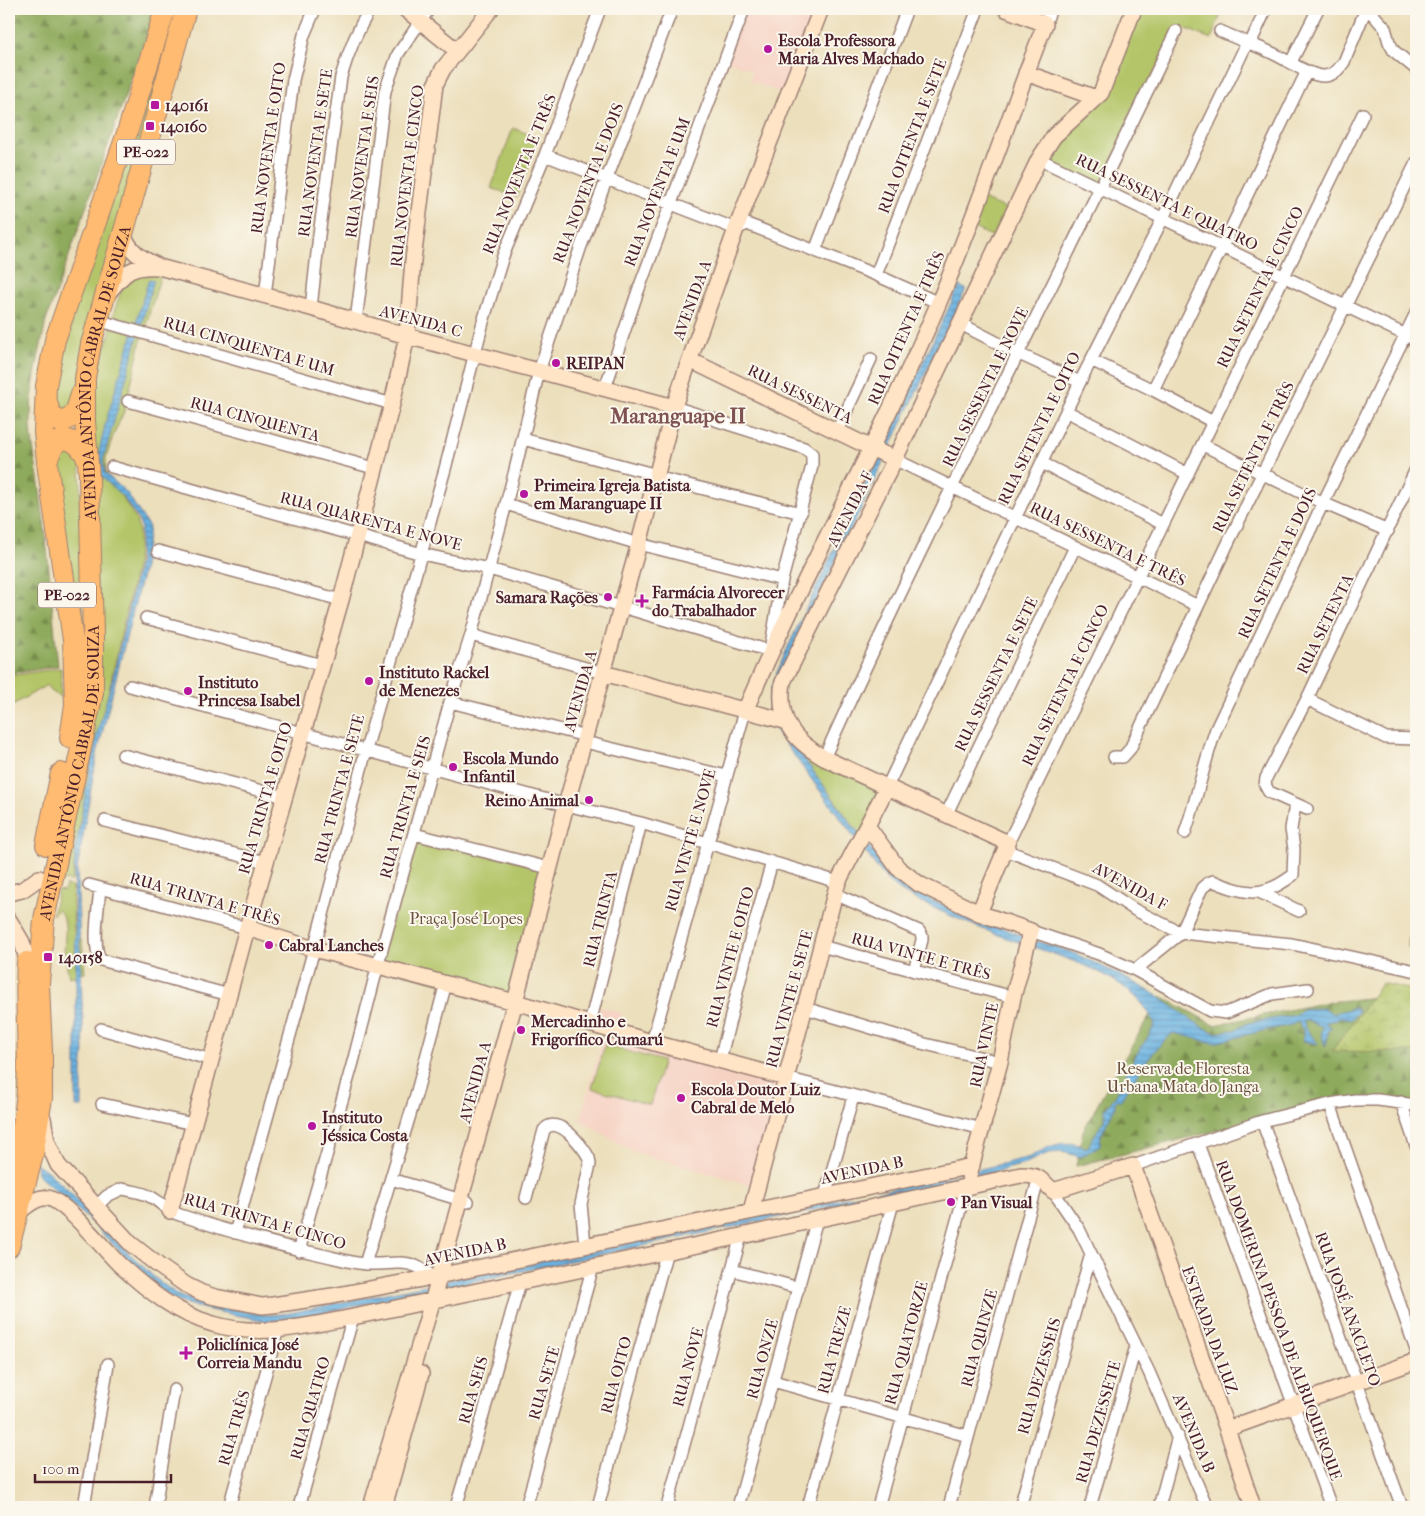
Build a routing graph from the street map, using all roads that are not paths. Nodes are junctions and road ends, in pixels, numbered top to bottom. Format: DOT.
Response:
graph roads {
  1 [pos="165,9"];
  2 [pos="186,9"];
  3 [pos="315,9"];
  4 [pos="370,9"];
  5 [pos="405,9"];
  6 [pos="429,9"];
  7 [pos="491,9"];
  8 [pos="600,9"];
  9 [pos="672,9"];
  10 [pos="744,9"];
  11 [pos="821,9"];
  12 [pos="828,9"];
  13 [pos="907,9"];
  14 [pos="978,9"];
  15 [pos="1006,9"];
  16 [pos="1051,9"];
  17 [pos="1134,9"];
  18 [pos="1266,9"];
  19 [pos="1318,9"];
  20 [pos="1367,9"];
  21 [pos="420,21"];
  22 [pos="1045,24"];
  23 [pos="1176,31"];
  24 [pos="1220,31"];
  25 [pos="1248,43"];
  26 [pos="456,50"];
  27 [pos="1291,62"];
  28 [pos="1416,69"];
  29 [pos="1307,71"];
  30 [pos="1026,73"];
  31 [pos="1096,98"];
  32 [pos="1363,114"];
  33 [pos="545,155"];
  34 [pos="1039,158"];
  35 [pos="1416,163"];
  36 [pos="606,180"];
  37 [pos="1100,189"];
  38 [pos="670,204"];
  39 [pos="1163,218"];
  40 [pos="742,226"];
  41 [pos="123,234"];
  42 [pos="1223,247"];
  43 [pos="815,251"];
  44 [pos="159,267"];
  45 [pos="876,275"];
  46 [pos="1284,276"];
  47 [pos="265,295"];
  48 [pos="106,296"];
  49 [pos="939,303"];
  50 [pos="1346,306"];
  51 [pos="311,308"];
  52 [pos="1416,313"];
  53 [pos="98,320"];
  54 [pos="356,322"];
  55 [pos="961,324"];
  56 [pos="407,336"];
  57 [pos="1411,338"];
  58 [pos="475,354"];
  59 [pos="1019,354"];
  60 [pos="871,359"];
  61 [pos="1091,360"];
  62 [pos="693,363"];
  63 [pos="538,371"];
  64 [pos="85,378"];
  65 [pos="1080,382"];
  66 [pos="605,388"];
  67 [pos="1153,390"];
  68 [pos="45,397"];
  69 [pos="128,401"];
  70 [pos="392,404"];
  71 [pos="679,409"];
  72 [pos="1066,411"];
  73 [pos="1213,422"];
  74 [pos="837,431"];
  75 [pos="523,439"];
  76 [pos="1203,445"];
  77 [pos="873,449"];
  78 [pos="87,458"];
  79 [pos="894,459"];
  80 [pos="47,462"];
  81 [pos="1042,463"];
  82 [pos="112,467"];
  83 [pos="374,468"];
  84 [pos="1416,469"];
  85 [pos="1188,474"];
  86 [pos="1262,474"];
  87 [pos="661,477"];
  88 [pos="953,487"];
  89 [pos="1323,503"];
  90 [pos="506,504"];
  91 [pos="801,513"];
  92 [pos="1016,518"];
  93 [pos="1163,524"];
  94 [pos="1388,531"];
  95 [pos="357,535"];
  96 [pos="643,545"];
  97 [pos="1075,547"];
  98 [pos="158,551"];
  99 [pos="422,554"];
  100 [pos="489,569"];
  101 [pos="1138,578"];
  102 [pos="782,580"];
  103 [pos="341,600"];
  104 [pos="1198,606"];
  105 [pos="625,608"];
  106 [pos="146,618"];
  107 [pos="471,635"];
  108 [pos="770,651"];
  109 [pos="322,665"];
  110 [pos="607,674"];
  111 [pos="130,686"];
  112 [pos="1307,699"];
  113 [pos="450,702"];
  114 [pos="745,711"];
  115 [pos="782,720"];
  116 [pos="302,732"];
  117 [pos="1416,739"];
  118 [pos="589,740"];
  119 [pos="366,750"];
  120 [pos="123,755"];
  121 [pos="1114,757"];
  122 [pos="824,758"];
  123 [pos="433,767"];
  124 [pos="726,776"];
  125 [pos="887,787"];
  126 [pos="286,797"];
  127 [pos="1295,805"];
  128 [pos="571,806"];
  129 [pos="1307,809"];
  130 [pos="946,815"];
  131 [pos="104,821"];
  132 [pos="641,823"];
  133 [pos="867,829"];
  134 [pos="1185,833"];
  135 [pos="414,834"];
  136 [pos="707,843"];
  137 [pos="1006,847"];
  138 [pos="266,862"];
  139 [pos="772,862"];
  140 [pos="549,868"];
  141 [pos="39,878"];
  142 [pos="837,888"];
  143 [pos="1259,892"];
  144 [pos="9,893"];
  145 [pos="1299,911"];
  146 [pos="979,913"];
  147 [pos="9,920"];
  148 [pos="247,928"];
  149 [pos="1181,933"];
  150 [pos="1029,937"];
  151 [pos="821,946"];
  152 [pos="314,949"];
  153 [pos="27,959"];
  154 [pos="377,965"];
  155 [pos="1135,970"];
  156 [pos="914,971"];
  157 [pos="1416,972"];
  158 [pos="446,983"];
  159 [pos="1308,989"];
  160 [pos="229,995"];
  161 [pos="1013,997"];
  162 [pos="519,1003"];
  163 [pos="805,1008"];
  164 [pos="590,1023"];
  165 [pos="101,1029"];
  166 [pos="652,1042"];
  167 [pos="212,1060"];
  168 [pos="720,1060"];
  169 [pos="1000,1062"];
  170 [pos="786,1078"];
  171 [pos="853,1097"];
  172 [pos="42,1098"];
  173 [pos="1401,1102"];
  174 [pos="102,1104"];
  175 [pos="1330,1104"];
  176 [pos="1416,1105"];
  177 [pos="1262,1122"];
  178 [pos="193,1124"];
  179 [pos="982,1130"];
  180 [pos="1198,1144"];
  181 [pos="1416,1146"];
  182 [pos="11,1164"];
  183 [pos="972,1166"];
  184 [pos="1132,1166"];
  185 [pos="1039,1177"];
  186 [pos="391,1179"];
  187 [pos="966,1187"];
  188 [pos="1053,1191"];
  189 [pos="825,1196"];
  190 [pos="526,1198"];
  191 [pos="464,1201"];
  192 [pos="892,1202"];
  193 [pos="13,1204"];
  194 [pos="96,1207"];
  195 [pos="170,1211"];
  196 [pos="750,1211"];
  197 [pos="817,1219"];
  198 [pos="235,1233"];
  199 [pos="742,1236"];
  200 [pos="585,1245"];
  201 [pos="9,1246"];
  202 [pos="299,1251"];
  203 [pos="667,1251"];
  204 [pos="1091,1254"];
  205 [pos="366,1264"];
  206 [pos="593,1266"];
  207 [pos="732,1270"];
  208 [pos="441,1276"];
  209 [pos="520,1282"];
  210 [pos="799,1288"];
  211 [pos="438,1297"];
  212 [pos="353,1317"];
  213 [pos="278,1329"];
  214 [pos="1136,1346"];
  215 [pos="1416,1350"];
  216 [pos="1416,1361"];
  217 [pos="108,1364"];
  218 [pos="773,1381"];
  219 [pos="1358,1382"];
  220 [pos="174,1390"];
  221 [pos="837,1400"];
  222 [pos="1293,1405"];
  223 [pos="903,1419"];
  224 [pos="1226,1429"];
  225 [pos="968,1436"];
  226 [pos="1178,1436"];
  227 [pos="84,1507"];
  228 [pos="155,1507"];
  229 [pos="229,1507"];
  230 [pos="299,1507"];
  231 [pos="370,1507"];
  232 [pos="384,1507"];
  233 [pos="456,1507"];
  234 [pos="526,1507"];
  235 [pos="598,1507"];
  236 [pos="667,1507"];
  237 [pos="738,1507"];
  238 [pos="808,1507"];
  239 [pos="878,1507"];
  240 [pos="949,1507"];
  241 [pos="1020,1507"];
  242 [pos="1090,1507"];
  243 [pos="1159,1507"];
  244 [pos="1207,1507"];
  245 [pos="1253,1507"];
  246 [pos="1330,1507"];
  247 [pos="1402,1507"];
  1 -- 68 [label="highway, AVENIDA ANTÔNIO CABRAL DE SOUZA / PE-022"];
  2 -- 41 [label="highway, AVENIDA ANTÔNIO CABRAL DE SOUZA / PE-022"];
  3 -- 47 [label="street, RUA NOVENTA E OITO"];
  4 -- 51 [label="street, RUA NOVENTA E SETE"];
  5 -- 21 [label="street"];
  6 -- 21 [label="street, RUA NOVENTA E SEIS"];
  7 -- 26 [label="street, RUA NOVENTA E CINCO"];
  8 -- 33 [label="street, RUA NOVENTA E TRÊS"];
  9 -- 36 [label="street, RUA NOVENTA E DOIS"];
  10 -- 38 [label="street, RUA NOVENTA E UM"];
  11 -- 40 [label="street, AVENIDA A"];
  12 -- 40 [label="street, AVENIDA A"];
  13 -- 43 [label="street"];
  14 -- 45 [label="street, RUA OITENTA E SETE"];
  15 -- 22 [label="street"];
  16 -- 22 [label="street, RUA OITENTA E TRÊS"];
  17 -- 31 [label="street, AVENIDA F"];
  18 -- 25 [label="street, RUA SETENTA E OITO"];
  19 -- 27 [label="street"];
  20 -- 28 [label="street"];
  20 -- 29 [label="street"];
  21 -- 26 [label="street"];
  21 -- 54 [label="street, RUA NOVENTA E SEIS"];
  22 -- 30 [label="street, RUA OITENTA E TRÊS"];
  23 -- 37 [label="street, RUA SESSENTA E NOVE"];
  24 -- 25 [label="street"];
  25 -- 27 [label="street"];
  25 -- 39 [label="street, RUA SETENTA E OITO"];
  26 -- 56 [label="street, RUA NOVENTA E CINCO"];
  27 -- 29 [label="street"];
  29 -- 42 [label="street"];
  30 -- 31 [label="street"];
  30 -- 49 [label="street, RUA OITENTA E TRÊS"];
  31 -- 34 [label="street, AVENIDA F"];
  32 -- 46 [label="street, RUA SETENTA E CINCO"];
  33 -- 36 [label="street"];
  33 -- 58 [label="street, RUA NOVENTA E TRÊS"];
  34 -- 37 [label="street, RUA SESSENTA E QUATRO"];
  34 -- 55 [label="street, AVENIDA F"];
  35 -- 50 [label="street, RUA SETENTA E TRÊS"];
  36 -- 38 [label="street"];
  36 -- 63 [label="street, RUA NOVENTA E DOIS"];
  37 -- 39 [label="street, RUA SESSENTA E QUATRO"];
  37 -- 59 [label="street, RUA SESSENTA E NOVE"];
  38 -- 40 [label="street"];
  38 -- 66 [label="street, RUA NOVENTA E UM"];
  39 -- 42 [label="street, RUA SESSENTA E QUATRO"];
  39 -- 61 [label="street, RUA SETENTA E OITO"];
  40 -- 43 [label="street"];
  40 -- 62 [label="street, AVENIDA A"];
  41 -- 44 [label="street"];
  41 -- 48 [label="highway, AVENIDA ANTÔNIO CABRAL DE SOUZA / PE-022"];
  42 -- 46 [label="street, RUA SESSENTA E QUATRO"];
  42 -- 67 [label="street"];
  43 -- 45 [label="street"];
  44 -- 47 [label="street, AVENIDA C"];
  44 -- 48 [label="street"];
  45 -- 49 [label="street"];
  46 -- 50 [label="street, RUA SESSENTA E QUATRO"];
  46 -- 73 [label="street, RUA SETENTA E CINCO"];
  47 -- 51 [label="street, AVENIDA C"];
  48 -- 53 [label="highway, AVENIDA ANTÔNIO CABRAL DE SOUZA / PE-022"];
  49 -- 77 [label="street, RUA OITENTA E TRÊS"];
  50 -- 57 [label="street, RUA SESSENTA E QUATRO"];
  50 -- 86 [label="street, RUA SETENTA E TRÊS"];
  51 -- 54 [label="street, AVENIDA C"];
  52 -- 57 [label="street, RUA SETENTA E DOIS"];
  53 -- 64 [label="highway, AVENIDA ANTÔNIO CABRAL DE SOUZA / PE-022"];
  53 -- 70 [label="street, RUA CINQUENTA E UM"];
  54 -- 56 [label="street, AVENIDA C"];
  55 -- 59 [label="street"];
  55 -- 79 [label="street, AVENIDA F"];
  56 -- 58 [label="street, AVENIDA C"];
  56 -- 70 [label="street, RUA TRINTA E OITO"];
  57 -- 89 [label="street, RUA SETENTA E DOIS"];
  58 -- 63 [label="street, AVENIDA C"];
  58 -- 99 [label="street, RUA TRINTA E SETE"];
  59 -- 65 [label="street"];
  59 -- 88 [label="street, RUA SESSENTA E NOVE"];
  60 -- 74 [label="street"];
  61 -- 65 [label="street, RUA SETENTA E OITO"];
  61 -- 67 [label="street"];
  62 -- 71 [label="street, AVENIDA A"];
  62 -- 74 [label="street, RUA SESSENTA"];
  63 -- 66 [label="street, AVENIDA C"];
  63 -- 75 [label="street, RUA TRINTA E SEIS"];
  64 -- 68 [label="highway"];
  64 -- 78 [label="highway, AVENIDA ANTÔNIO CABRAL DE SOUZA / PE-022"];
  65 -- 72 [label="street, RUA SETENTA E OITO"];
  66 -- 71 [label="street, AVENIDA C"];
  67 -- 73 [label="street"];
  68 -- 80 [label="highway, AVENIDA ANTÔNIO CABRAL DE SOUZA / PE-022"];
  69 -- 83 [label="street, RUA CINQUENTA"];
  70 -- 83 [label="street, RUA TRINTA E OITO"];
  71 -- 87 [label="street, AVENIDA A"];
  71 -- 91 [label="street"];
  72 -- 81 [label="street, RUA SETENTA E OITO"];
  72 -- 85 [label="street"];
  73 -- 76 [label="street, RUA SETENTA E CINCO"];
  74 -- 77 [label="street, RUA SESSENTA"];
  75 -- 87 [label="street"];
  75 -- 90 [label="street, RUA TRINTA E SEIS"];
  76 -- 85 [label="street, RUA SETENTA E CINCO"];
  76 -- 86 [label="street"];
  77 -- 79 [label="street, RUA SESSENTA"];
  77 -- 108 [label="street, RUA OITENTA E TRÊS"];
  78 -- 80 [label="highway"];
  78 -- 172 [label="highway, AVENIDA ANTÔNIO CABRAL DE SOUZA / PE-022"];
  79 -- 88 [label="street, RUA SESSENTA E TRÊS"];
  79 -- 115 [label="street, AVENIDA F"];
  80 -- 141 [label="highway, AVENIDA ANTÔNIO CABRAL DE SOUZA / PE-022"];
  81 -- 92 [label="street, RUA SETENTA E OITO"];
  81 -- 93 [label="street"];
  82 -- 95 [label="street, RUA QUARENTA E NOVE"];
  83 -- 95 [label="street, RUA TRINTA E OITO"];
  84 -- 94 [label="street, RUA SETENTA"];
  85 -- 93 [label="street, RUA SETENTA E CINCO"];
  86 -- 89 [label="street"];
  86 -- 104 [label="street, RUA SETENTA E TRÊS"];
  87 -- 91 [label="street"];
  87 -- 96 [label="street, AVENIDA A"];
  88 -- 92 [label="street, RUA SESSENTA E TRÊS"];
  88 -- 122 [label="street, RUA SESSENTA E NOVE"];
  89 -- 94 [label="street"];
  89 -- 134 [label="street, RUA SETENTA E DOIS"];
  90 -- 96 [label="street"];
  90 -- 100 [label="street, RUA TRINTA E SEIS"];
  91 -- 102 [label="street"];
  92 -- 97 [label="street, RUA SESSENTA E TRÊS"];
  92 -- 125 [label="street, RUA SETENTA E OITO"];
  93 -- 101 [label="street, RUA SETENTA E CINCO"];
  94 -- 112 [label="street, RUA SETENTA"];
  95 -- 99 [label="street, RUA QUARENTA E NOVE"];
  95 -- 103 [label="street, RUA TRINTA E OITO"];
  96 -- 102 [label="street"];
  96 -- 105 [label="street, AVENIDA A"];
  97 -- 101 [label="street, RUA SESSENTA E TRÊS"];
  97 -- 130 [label="street, RUA SESSENTA E SETE"];
  98 -- 103 [label="street"];
  99 -- 100 [label="street, RUA QUARENTA E NOVE"];
  99 -- 119 [label="street, RUA TRINTA E SETE"];
  100 -- 105 [label="street, RUA QUARENTA E NOVE"];
  100 -- 107 [label="street, RUA TRINTA E SEIS"];
  101 -- 104 [label="street, RUA SESSENTA E TRÊS"];
  101 -- 137 [label="street, RUA SETENTA E CINCO"];
  102 -- 108 [label="street"];
  103 -- 109 [label="street, RUA TRINTA E OITO"];
  104 -- 121 [label="street, RUA SETENTA E TRÊS"];
  105 -- 108 [label="street, RUA QUARENTA E NOVE"];
  105 -- 110 [label="street, AVENIDA A"];
  106 -- 109 [label="street"];
  107 -- 110 [label="street"];
  107 -- 113 [label="street, RUA TRINTA E SEIS"];
  108 -- 114 [label="street, RUA VINTE E NOVE"];
  109 -- 116 [label="street, RUA TRINTA E OITO"];
  110 -- 114 [label="street"];
  110 -- 118 [label="street, AVENIDA A"];
  111 -- 116 [label="street"];
  112 -- 117 [label="street"];
  112 -- 127 [label="street, RUA SETENTA"];
  113 -- 118 [label="street"];
  113 -- 123 [label="street, RUA TRINTA E SEIS"];
  114 -- 115 [label="street"];
  114 -- 124 [label="street, RUA VINTE E NOVE"];
  115 -- 122 [label="street, AVENIDA F"];
  116 -- 119 [label="street"];
  116 -- 126 [label="street, RUA TRINTA E OITO"];
  118 -- 124 [label="street"];
  118 -- 128 [label="street, AVENIDA A"];
  119 -- 123 [label="street"];
  119 -- 152 [label="street, RUA TRINTA E SETE"];
  120 -- 126 [label="street"];
  122 -- 125 [label="street, AVENIDA F"];
  123 -- 128 [label="street"];
  123 -- 135 [label="street, RUA TRINTA E SEIS"];
  124 -- 136 [label="street, RUA VINTE E NOVE"];
  125 -- 130 [label="street, AVENIDA F"];
  125 -- 133 [label="street, RUA SETENTA E OITO"];
  126 -- 138 [label="street, RUA TRINTA E OITO"];
  127 -- 129 [label="street"];
  127 -- 143 [label="street"];
  128 -- 132 [label="street"];
  128 -- 140 [label="street, AVENIDA A"];
  128 -- 162 [label="street, AVENIDA A"];
  130 -- 137 [label="street, AVENIDA F"];
  131 -- 138 [label="street"];
  132 -- 136 [label="street"];
  132 -- 164 [label="street, RUA TRINTA"];
  133 -- 142 [label="street, RUA VINTE E SETE"];
  133 -- 146 [label="street"];
  135 -- 140 [label="street"];
  135 -- 154 [label="street, RUA TRINTA E SEIS"];
  136 -- 139 [label="street"];
  136 -- 166 [label="street, RUA VINTE E NOVE"];
  137 -- 146 [label="street, RUA SETENTA E CINCO"];
  137 -- 149 [label="street, AVENIDA F"];
  138 -- 148 [label="street, RUA TRINTA E OITO"];
  139 -- 142 [label="street"];
  139 -- 168 [label="street, RUA VINTE E OITO"];
  140 -- 162 [label="street, AVENIDA A"];
  141 -- 144 [label="street"];
  141 -- 153 [label="highway, AVENIDA ANTÔNIO CABRAL DE SOUZA / PE-022"];
  142 -- 151 [label="street, RUA VINTE E SETE"];
  142 -- 156 [label="street"];
  143 -- 145 [label="street"];
  143 -- 149 [label="street"];
  146 -- 150 [label="street"];
  147 -- 153 [label="street"];
  148 -- 152 [label="street, RUA TRINTA E TRÊS"];
  148 -- 160 [label="street, RUA TRINTA E OITO"];
  148 -- 160 [label="street, RUA TRINTA E TRÊS"];
  149 -- 155 [label="street"];
  149 -- 157 [label="street"];
  150 -- 155 [label="street"];
  150 -- 161 [label="street, RUA VINTE"];
  151 -- 156 [label="street, RUA VINTE E TRÊS"];
  151 -- 163 [label="street, RUA VINTE E SETE"];
  152 -- 154 [label="street, RUA TRINTA E TRÊS"];
  152 -- 198 [label="street, RUA TRINTA E SETE"];
  153 -- 182 [label="highway, AVENIDA ANTÔNIO CABRAL DE SOUZA / PE-022"];
  154 -- 158 [label="street, RUA TRINTA E TRÊS"];
  154 -- 202 [label="street, RUA TRINTA E SEIS"];
  155 -- 159 [label="street"];
  156 -- 161 [label="street, RUA VINTE E TRÊS"];
  158 -- 162 [label="street, RUA TRINTA E TRÊS"];
  158 -- 186 [label="street"];
  160 -- 167 [label="street, RUA TRINTA E OITO"];
  161 -- 169 [label="street, RUA VINTE"];
  162 -- 164 [label="street, RUA TRINTA E TRÊS"];
  162 -- 191 [label="street, AVENIDA A"];
  163 -- 169 [label="street"];
  163 -- 170 [label="street, RUA VINTE E SETE"];
  164 -- 166 [label="street, RUA TRINTA E TRÊS"];
  165 -- 167 [label="street"];
  166 -- 168 [label="street, RUA TRINTA E TRÊS"];
  167 -- 178 [label="street, RUA TRINTA E OITO"];
  168 -- 170 [label="street, RUA TRINTA E TRÊS"];
  169 -- 179 [label="street, RUA VINTE"];
  170 -- 171 [label="street"];
  170 -- 196 [label="street, RUA VINTE E SETE"];
  171 -- 179 [label="street"];
  171 -- 189 [label="street"];
  172 -- 193 [label="highway, AVENIDA ANTÔNIO CABRAL DE SOUZA / PE-022"];
  172 -- 194 [label="street, AVENIDA B"];
  173 -- 175 [label="street"];
  173 -- 176 [label="street"];
  173 -- 181 [label="street"];
  174 -- 178 [label="street"];
  175 -- 177 [label="street"];
  175 -- 215 [label="street"];
  177 -- 180 [label="street"];
  177 -- 219 [label="street, RUA JOSÉ ANACLETO"];
  178 -- 195 [label="street, RUA TRINTA E OITO"];
  179 -- 183 [label="street, RUA VINTE"];
  180 -- 184 [label="street"];
  180 -- 222 [label="street, RUA DOMERINA PESSOA DE ALBUQUERQUE"];
  182 -- 193 [label="highway, AVENIDA ANTÔNIO CABRAL DE SOUZA / PE-022"];
  183 -- 187 [label="street"];
  183 -- 189 [label="street, AVENIDA B"];
  184 -- 188 [label="street"];
  184 -- 224 [label="street, ESTRADA DA LUZ"];
  185 -- 187 [label="street"];
  185 -- 188 [label="street, AVENIDA B"];
  185 -- 225 [label="street, RUA QUINZE"];
  186 -- 191 [label="street"];
  186 -- 205 [label="street"];
  187 -- 192 [label="street"];
  187 -- 223 [label="street, RUA QUATORZE"];
  188 -- 204 [label="street, AVENIDA B"];
  189 -- 196 [label="street, AVENIDA B"];
  190 -- 200 [label="street"];
  191 -- 208 [label="street, AVENIDA A"];
  192 -- 197 [label="street"];
  192 -- 221 [label="street, RUA TREZE"];
  193 -- 201 [label="highway, AVENIDA ANTÔNIO CABRAL DE SOUZA / PE-022"];
  193 -- 213 [label="street"];
  194 -- 195 [label="street, RUA TRINTA E CINCO"];
  194 -- 208 [label="street, AVENIDA B"];
  195 -- 198 [label="street, RUA TRINTA E CINCO"];
  196 -- 200 [label="street, AVENIDA B"];
  197 -- 199 [label="street"];
  197 -- 210 [label="street, RUA ONZE"];
  198 -- 202 [label="street, RUA TRINTA E CINCO"];
  199 -- 203 [label="street"];
  199 -- 207 [label="street, RUA NOVE"];
  200 -- 208 [label="street, AVENIDA B"];
  202 -- 205 [label="street, RUA TRINTA E CINCO"];
  203 -- 206 [label="street"];
  203 -- 235 [label="street, RUA OITO"];
  204 -- 214 [label="street, AVENIDA B"];
  204 -- 241 [label="street, RUA DEZESSEIS"];
  205 -- 208 [label="street, RUA TRINTA E CINCO"];
  206 -- 209 [label="street"];
  206 -- 234 [label="street, RUA SETE"];
  207 -- 210 [label="street"];
  207 -- 236 [label="street, RUA NOVE"];
  208 -- 211 [label="street, AVENIDA A"];
  209 -- 211 [label="street"];
  209 -- 233 [label="street, RUA SEIS"];
  210 -- 218 [label="street, RUA ONZE"];
  211 -- 212 [label="street"];
  211 -- 231 [label="street, AVENIDA A"];
  211 -- 232 [label="street, AVENIDA A"];
  212 -- 213 [label="street"];
  212 -- 230 [label="street, RUA QUATRO"];
  213 -- 229 [label="street, RUA TRÊS"];
  214 -- 226 [label="street, AVENIDA B"];
  214 -- 242 [label="street, RUA DEZESSETE"];
  216 -- 219 [label="street"];
  217 -- 227 [label="street"];
  218 -- 221 [label="street"];
  218 -- 237 [label="street, RUA ONZE"];
  219 -- 222 [label="street"];
  219 -- 247 [label="street, RUA JOSÉ ANACLETO"];
  220 -- 228 [label="street"];
  221 -- 223 [label="street"];
  221 -- 238 [label="street, RUA TREZE"];
  222 -- 224 [label="street"];
  222 -- 246 [label="street, RUA DOMERINA PESSOA DE ALBUQUERQUE"];
  223 -- 225 [label="street"];
  223 -- 239 [label="street, RUA QUATORZE"];
  224 -- 245 [label="street, ESTRADA DA LUZ"];
  225 -- 240 [label="street, RUA QUINZE"];
  226 -- 243 [label="street"];
  226 -- 244 [label="street, AVENIDA B"];
}
